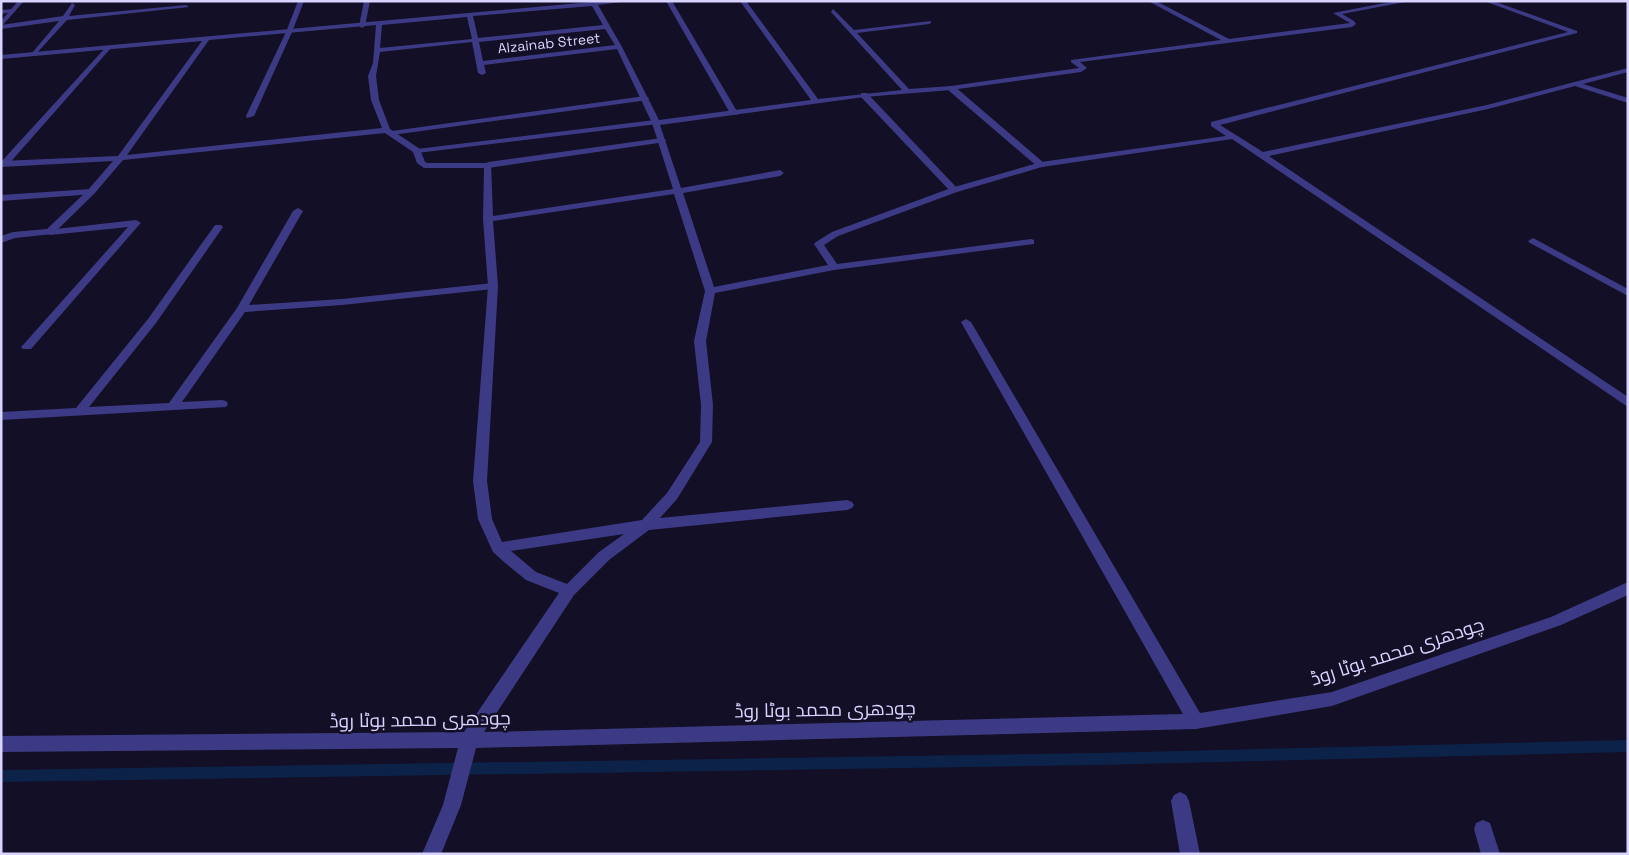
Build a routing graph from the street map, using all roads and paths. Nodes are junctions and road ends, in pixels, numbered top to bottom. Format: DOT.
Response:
graph roads {
  1 [pos="21,1"];
  2 [pos="301,1"];
  3 [pos="367,1"];
  4 [pos="625,1"];
  5 [pos="669,1"];
  6 [pos="743,1"];
  7 [pos="1151,1"];
  8 [pos="1407,1"];
  9 [pos="1487,1"];
  10 [pos="594,4"];
  11 [pos="72,5"];
  12 [pos="186,7"];
  13 [pos="13,11"];
  14 [pos="833,11"];
  15 [pos="1,12"];
  16 [pos="470,16"];
  17 [pos="65,18"];
  18 [pos="929,22"];
  19 [pos="379,24"];
  20 [pos="1,26"];
  21 [pos="362,26"];
  22 [pos="607,27"];
  23 [pos="289,32"];
  24 [pos="852,32"];
  25 [pos="207,39"];
  26 [pos="476,40"];
  27 [pos="1226,40"];
  28 [pos="619,47"];
  29 [pos="108,48"];
  30 [pos="377,50"];
  31 [pos="34,54"];
  32 [pos="1,57"];
  33 [pos="481,62"];
  34 [pos="1628,70"];
  35 [pos="482,73"];
  36 [pos="1576,84"];
  37 [pos="951,88"];
  38 [pos="906,90"];
  39 [pos="864,95"];
  40 [pos="645,98"];
  41 [pos="816,101"];
  42 [pos="1628,101"];
  43 [pos="734,113"];
  44 [pos="250,116"];
  45 [pos="656,123"];
  46 [pos="389,132"];
  47 [pos="1233,137"];
  48 [pos="662,140"];
  49 [pos="417,151"];
  50 [pos="1262,155"];
  51 [pos="120,158"];
  52 [pos="2,164"];
  53 [pos="488,165"];
  54 [pos="1041,165"];
  55 [pos="780,173"];
  56 [pos="679,190"];
  57 [pos="954,190"];
  58 [pos="91,192"];
  59 [pos="1,198"];
  60 [pos="298,211"];
  61 [pos="488,218"];
  62 [pos="218,227"];
  63 [pos="50,232"];
  64 [pos="1,240"];
  65 [pos="1533,241"];
  66 [pos="1031,242"];
  67 [pos="834,267"];
  68 [pos="493,286"];
  69 [pos="710,291"];
  70 [pos="1628,293"];
  71 [pos="242,309"];
  72 [pos="966,322"];
  73 [pos="26,347"];
  74 [pos="1628,403"];
  75 [pos="222,404"];
  76 [pos="172,407"];
  77 [pos="79,412"];
  78 [pos="1,416"];
  79 [pos="847,505"];
  80 [pos="646,525"];
  81 [pos="498,548"];
  82 [pos="1628,588"];
  83 [pos="569,591"];
  84 [pos="1196,721"];
  85 [pos="468,740"];
  86 [pos="1,744"];
  87 [pos="1180,801"];
  88 [pos="1483,829"];
  89 [pos="430,854"];
  90 [pos="1190,854"];
  91 [pos="1491,854"];
  1 -- 13 [label="street"];
  2 -- 23 [label="street"];
  3 -- 21 [label="street"];
  4 -- 10 [label="street"];
  5 -- 43 [label="street"];
  6 -- 41 [label="street"];
  7 -- 27 [label="street"];
  8 -- 27 [label="street"];
  9 -- 47 [label="street"];
  10 -- 16 [label="street"];
  10 -- 22 [label="street"];
  11 -- 17 [label="street"];
  12 -- 17 [label="street"];
  13 -- 15 [label="street"];
  13 -- 20 [label="street"];
  14 -- 24 [label="street"];
  16 -- 19 [label="street"];
  16 -- 26 [label="street"];
  17 -- 20 [label="street"];
  17 -- 31 [label="street"];
  18 -- 24 [label="street"];
  19 -- 21 [label="street"];
  19 -- 30 [label="street"];
  21 -- 23 [label="street"];
  22 -- 26 [label="street"];
  22 -- 28 [label="street"];
  23 -- 25 [label="street"];
  23 -- 44 [label="street"];
  24 -- 38 [label="street"];
  25 -- 29 [label="street"];
  25 -- 51 [label="street"];
  26 -- 30 [label="street"];
  26 -- 33 [label="street"];
  27 -- 37 [label="street"];
  28 -- 33 [label="street, Alzainab Street"];
  28 -- 40 [label="street"];
  29 -- 31 [label="street"];
  29 -- 52 [label="street"];
  30 -- 46 [label="street"];
  31 -- 32 [label="street"];
  33 -- 35 [label="street"];
  34 -- 36 [label="street"];
  36 -- 42 [label="street"];
  36 -- 50 [label="street"];
  37 -- 38 [label="street"];
  37 -- 54 [label="street"];
  38 -- 39 [label="street"];
  39 -- 41 [label="street"];
  39 -- 57 [label="street"];
  40 -- 45 [label="street"];
  40 -- 46 [label="street"];
  41 -- 43 [label="street"];
  43 -- 45 [label="street"];
  45 -- 48 [label="street"];
  45 -- 49 [label="street"];
  46 -- 49 [label="street"];
  46 -- 51 [label="street"];
  47 -- 50 [label="street"];
  47 -- 54 [label="street"];
  48 -- 53 [label="street"];
  48 -- 56 [label="street"];
  49 -- 53 [label="street"];
  50 -- 74 [label="street"];
  51 -- 52 [label="street"];
  51 -- 58 [label="street"];
  53 -- 61 [label="street"];
  54 -- 57 [label="street"];
  55 -- 56 [label="street"];
  56 -- 61 [label="street"];
  56 -- 69 [label="street"];
  57 -- 67 [label="street"];
  58 -- 59 [label="street"];
  58 -- 63 [label="street"];
  60 -- 71 [label="street"];
  61 -- 68 [label="street"];
  62 -- 77 [label="street"];
  63 -- 64 [label="street"];
  63 -- 73 [label="street"];
  65 -- 70 [label="street"];
  66 -- 67 [label="street"];
  67 -- 69 [label="street"];
  68 -- 71 [label="street"];
  68 -- 81 [label="street"];
  69 -- 80 [label="street"];
  71 -- 76 [label="street"];
  72 -- 84 [label="street"];
  75 -- 76 [label="street"];
  76 -- 77 [label="street"];
  77 -- 78 [label="street"];
  79 -- 80 [label="street"];
  80 -- 81 [label="street"];
  80 -- 83 [label="street"];
  81 -- 83 [label="street"];
  82 -- 84 [label="street, چودھری محمد بوٹا روڈ"];
  83 -- 85 [label="street"];
  84 -- 85 [label="street, چودھری محمد بوٹا روڈ"];
  85 -- 86 [label="street, چودھری محمد بوٹا روڈ"];
  85 -- 89 [label="street"];
  87 -- 90 [label="street"];
  88 -- 91 [label="street"];
}
